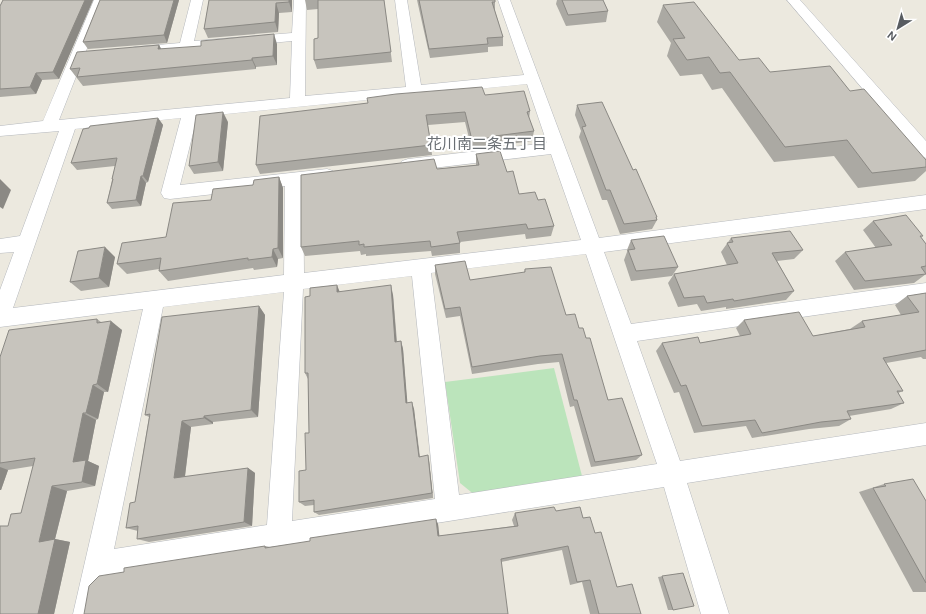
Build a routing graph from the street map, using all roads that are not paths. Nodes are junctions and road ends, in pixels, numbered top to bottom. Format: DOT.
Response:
graph roads {
  1 [pos="100,0"];
  2 [pos="197,0"];
  3 [pos="300,0"];
  4 [pos="401,0"];
  5 [pos="504,0"];
  6 [pos="793,0"];
  7 [pos="298,36"];
  8 [pos="186,46"];
  9 [pos="124,52"];
  10 [pos="93,54"];
  11 [pos="77,56"];
  12 [pos="532,79"];
  13 [pos="414,90"];
  14 [pos="297,102"];
  15 [pos="190,112"];
  16 [pos="69,124"];
  17 [pos="49,126"];
  18 [pos="0,131"];
  19 [pos="557,148"];
  20 [pos="926,152"];
  21 [pos="395,167"];
  22 [pos="340,173"];
  23 [pos="294,179"];
  24 [pos="926,202"];
  25 [pos="26,243"];
  26 [pos="0,246"];
  27 [pos="592,246"];
  28 [pos="422,267"];
  29 [pos="294,282"];
  30 [pos="926,291"];
  31 [pos="155,299"];
  32 [pos="0,317"];
  33 [pos="624,334"];
  34 [pos="926,434"];
  35 [pos="672,473"];
  36 [pos="448,508"];
  37 [pos="279,535"];
  38 [pos="98,564"];
  39 [pos="87,614"];
  40 [pos="715,614"];
  1 -- 11 [label="street"];
  2 -- 8 [label="street"];
  3 -- 7 [label="street"];
  4 -- 13 [label="street"];
  5 -- 12 [label="street"];
  6 -- 20 [label="street"];
  7 -- 8 [label="street"];
  7 -- 14 [label="street"];
  8 -- 9 [label="street"];
  10 -- 11 [label="street"];
  11 -- 17 [label="street"];
  12 -- 13 [label="street"];
  12 -- 19 [label="street"];
  13 -- 14 [label="street"];
  14 -- 15 [label="street"];
  15 -- 16 [label="street"];
  15 -- 23 [label="street"];
  16 -- 17 [label="street"];
  16 -- 25 [label="street"];
  17 -- 18 [label="street"];
  19 -- 21 [label="street"];
  19 -- 27 [label="street"];
  22 -- 23 [label="street"];
  23 -- 29 [label="street"];
  24 -- 27 [label="street"];
  25 -- 26 [label="street"];
  25 -- 32 [label="street"];
  27 -- 28 [label="street"];
  27 -- 33 [label="street"];
  28 -- 29 [label="street"];
  28 -- 36 [label="street"];
  29 -- 31 [label="street"];
  29 -- 37 [label="street"];
  30 -- 33 [label="street"];
  31 -- 32 [label="street"];
  31 -- 38 [label="street"];
  33 -- 35 [label="street"];
  34 -- 35 [label="street"];
  35 -- 36 [label="street"];
  35 -- 40 [label="street"];
  36 -- 37 [label="street"];
  37 -- 38 [label="street"];
  38 -- 39 [label="street"];
}
